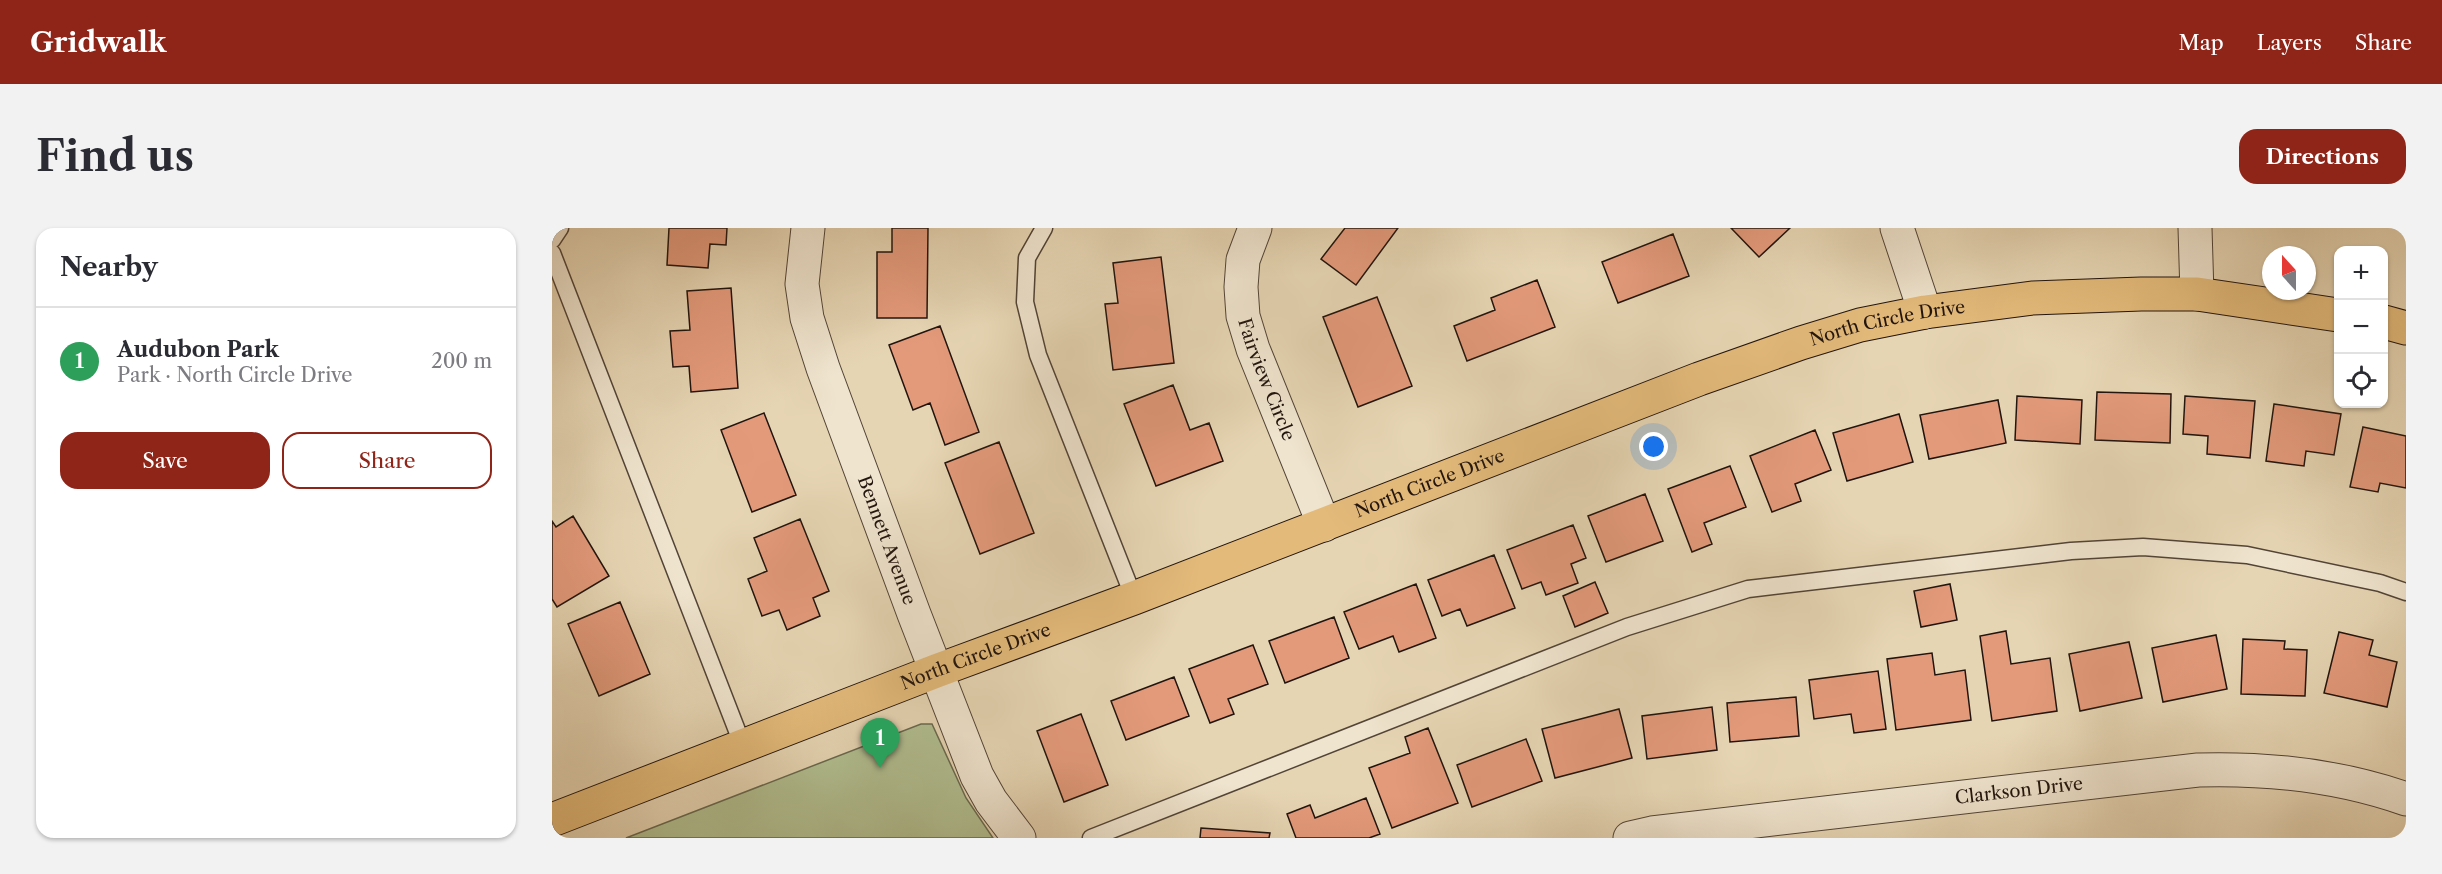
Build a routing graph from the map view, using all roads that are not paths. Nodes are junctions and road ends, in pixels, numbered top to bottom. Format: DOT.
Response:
graph roads {
  1 [pos="560,228"];
  2 [pos="808,228"];
  3 [pos="1044,228"];
  4 [pos="1255,228"];
  5 [pos="1897,228"];
  6 [pos="2195,228"];
  7 [pos="552,240"];
  8 [pos="552,253"];
  9 [pos="2197,294"];
  10 [pos="1925,312"];
  11 [pos="2334,314"];
  12 [pos="2388,323"];
  13 [pos="2406,328"];
  14 [pos="1323,525"];
  15 [pos="2406,592"];
  16 [pos="1134,598"];
  17 [pos="936,671"];
  18 [pos="743,746"];
  19 [pos="2406,799"];
  20 [pos="553,815"];
  21 [pos="1019,838"];
  22 [pos="1091,838"];
  23 [pos="1630,838"];
  1 -- 7 [label="lane"];
  2 -- 17 [label="street, Bennett Avenue"];
  3 -- 16 [label="lane"];
  4 -- 14 [label="street, Fairview Circle"];
  5 -- 10 [label="street"];
  6 -- 9 [label="street"];
  8 -- 18 [label="lane"];
  9 -- 10 [label="main road, North Circle Drive"];
  9 -- 11 [label="main road, North Circle Drive"];
  10 -- 14 [label="main road, North Circle Drive"];
  12 -- 13 [label="main road"];
  14 -- 16 [label="main road, North Circle Drive"];
  15 -- 22 [label="lane"];
  16 -- 17 [label="main road, North Circle Drive"];
  17 -- 18 [label="main road, North Circle Drive"];
  17 -- 21 [label="street, Bennett Avenue"];
  18 -- 20 [label="main road, North Circle Drive"];
  19 -- 23 [label="street, Clarkson Drive"];
}
